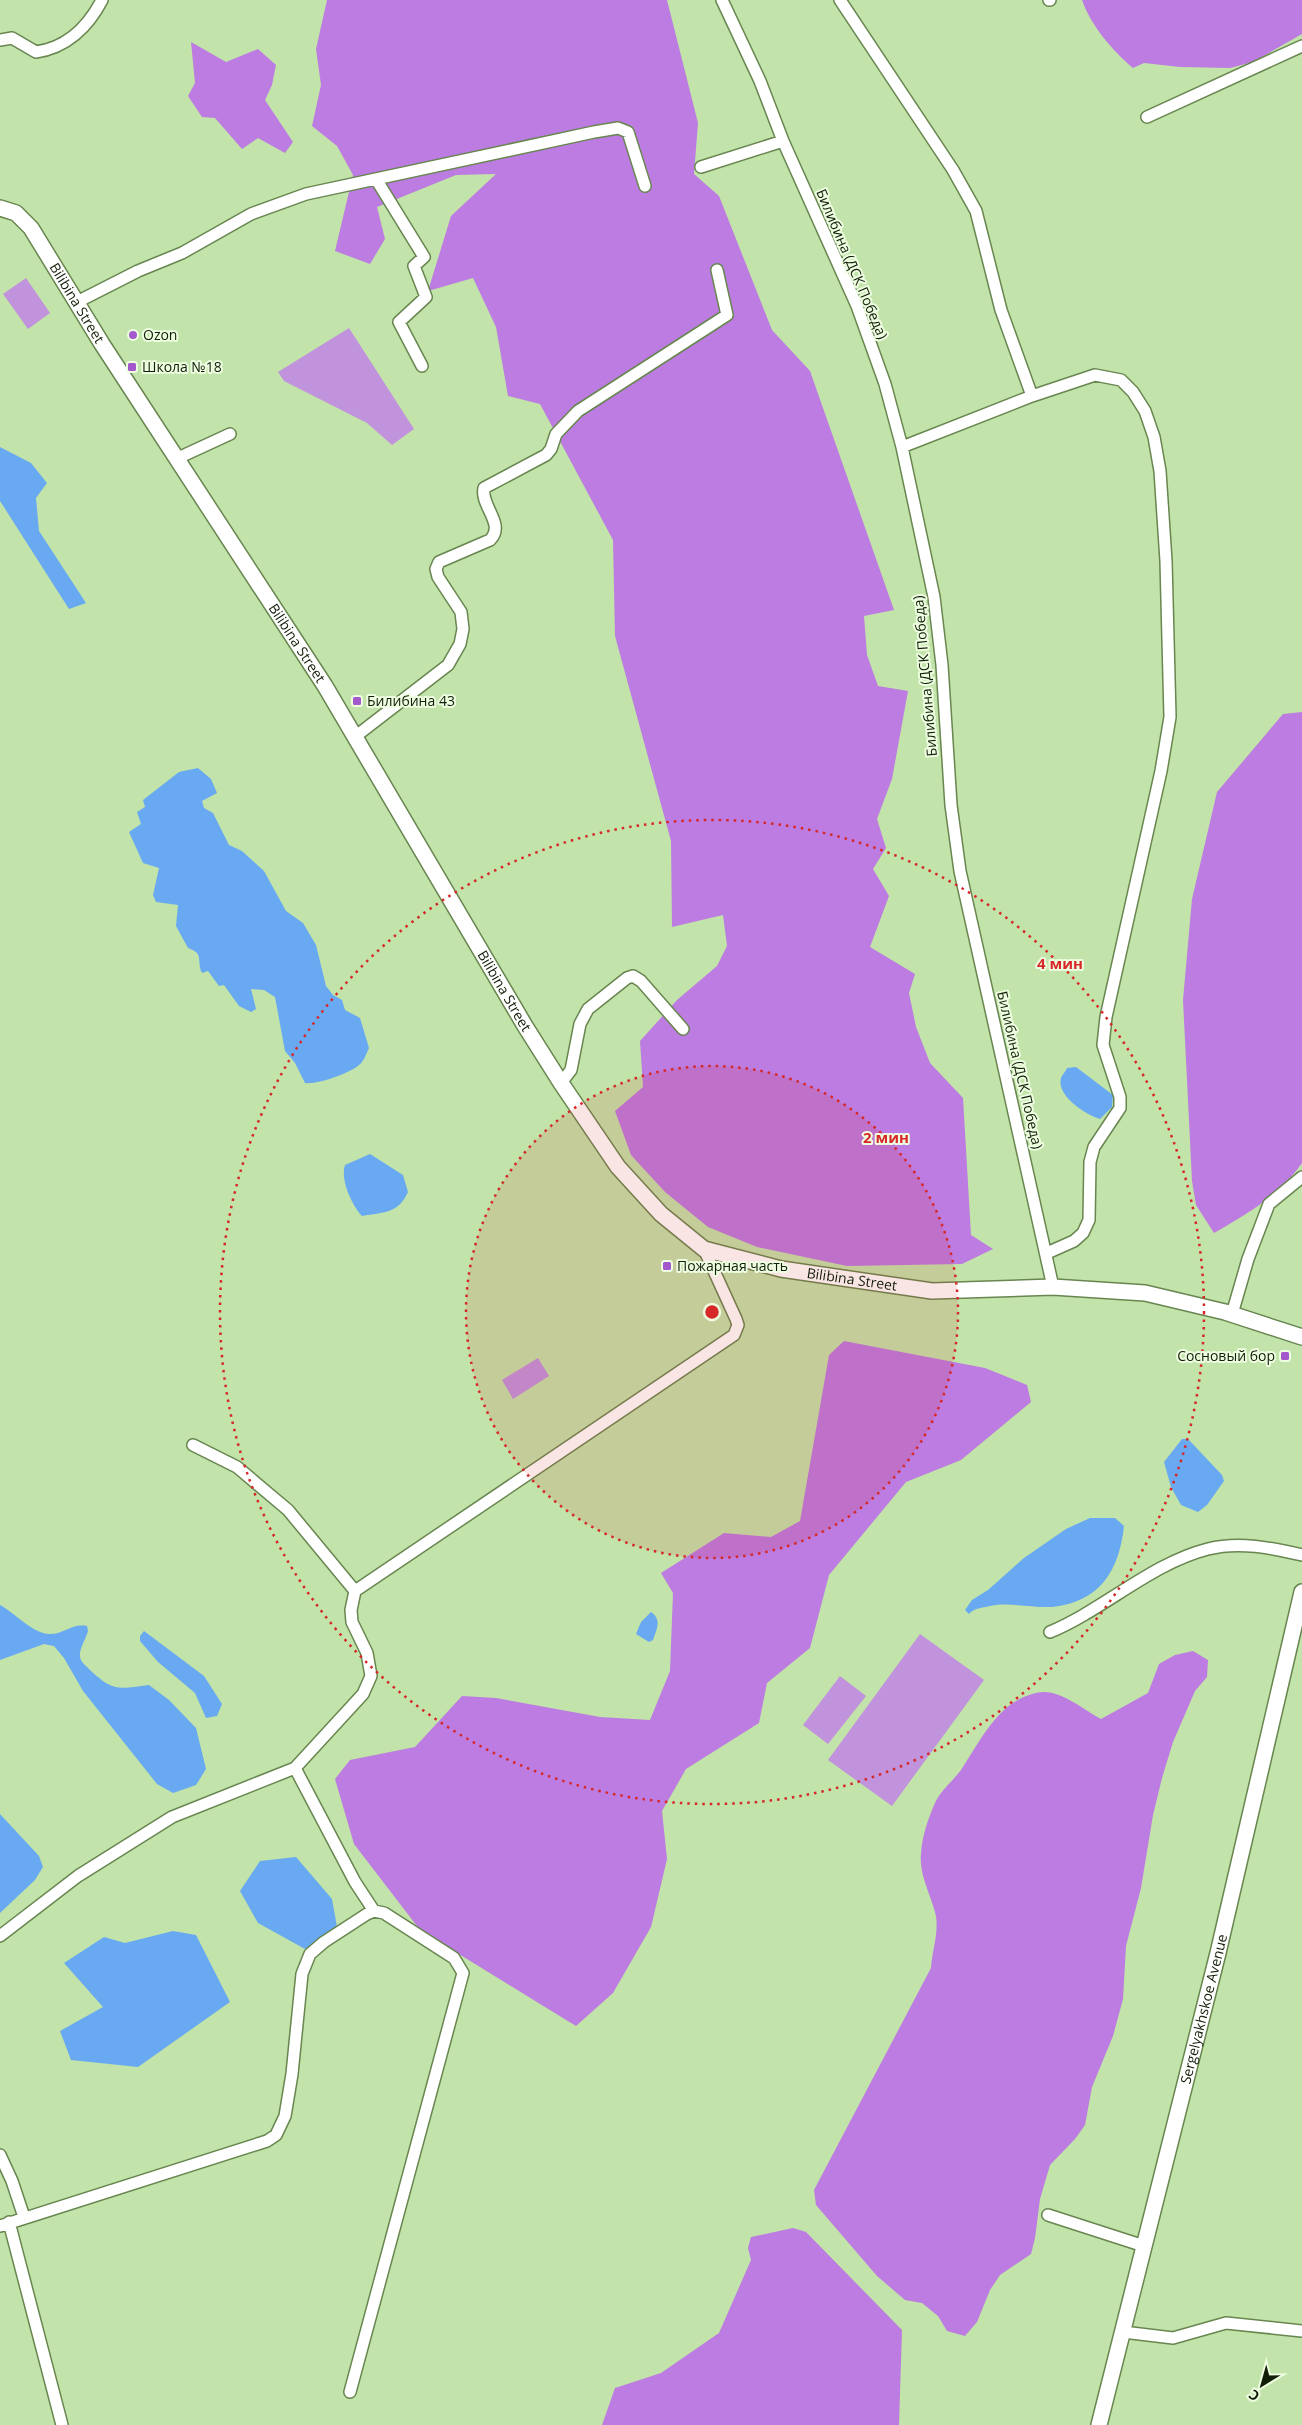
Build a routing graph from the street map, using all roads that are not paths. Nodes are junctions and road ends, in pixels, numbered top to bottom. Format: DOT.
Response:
graph roads {
  1 [pos="102,0"];
  2 [pos="722,0"];
  3 [pos="840,0"];
  4 [pos="0,40"];
  5 [pos="1302,46"];
  6 [pos="1146,117"];
  7 [pos="783,141"];
  8 [pos="702,167"];
  9 [pos="376,179"];
  10 [pos="645,186"];
  11 [pos="0,208"];
  12 [pos="717,270"];
  13 [pos="77,302"];
  14 [pos="422,366"];
  15 [pos="1032,396"];
  16 [pos="230,434"];
  17 [pos="902,447"];
  18 [pos="178,458"];
  19 [pos="356,736"];
  20 [pos="683,1029"];
  21 [pos="561,1083"];
  22 [pos="1302,1177"];
  23 [pos="704,1249"];
  24 [pos="1047,1253"];
  25 [pos="1053,1286"];
  26 [pos="1232,1314"];
  27 [pos="1302,1336"];
  28 [pos="193,1445"];
  29 [pos="1302,1555"];
  30 [pos="355,1591"];
  31 [pos="1302,1592"];
  32 [pos="1050,1632"];
  33 [pos="295,1768"];
  34 [pos="374,1911"];
  35 [pos="0,1936"];
  36 [pos="0,2155"];
  37 [pos="1048,2214"];
  38 [pos="24,2217"];
  39 [pos="5,2224"];
  40 [pos="1144,2246"];
  41 [pos="1302,2331"];
  42 [pos="1123,2332"];
  43 [pos="350,2392"];
  44 [pos="62,2425"];
  45 [pos="1099,2425"];
  1 -- 4 [label="street"];
  2 -- 7 [label="street, Билибина (ДСК Победа)"];
  3 -- 15 [label="street"];
  5 -- 6 [label="street"];
  7 -- 8 [label="street"];
  7 -- 17 [label="street, Билибина (ДСК Победа)"];
  9 -- 10 [label="street"];
  9 -- 13 [label="street"];
  9 -- 14 [label="street"];
  11 -- 13 [label="main road, Bilibina Street"];
  12 -- 19 [label="street"];
  13 -- 18 [label="main road, Bilibina Street"];
  15 -- 17 [label="street"];
  15 -- 24 [label="street"];
  16 -- 18 [label="street"];
  17 -- 24 [label="street, Билибина (ДСК Победа)"];
  18 -- 19 [label="main road, Bilibina Street"];
  19 -- 21 [label="main road, Bilibina Street"];
  20 -- 21 [label="street"];
  21 -- 23 [label="main road, Bilibina Street"];
  22 -- 26 [label="street"];
  23 -- 25 [label="main road, Bilibina Street"];
  23 -- 30 [label="street"];
  24 -- 25 [label="street, Билибина (ДСК Победа)"];
  25 -- 26 [label="main road, Bilibina Street"];
  26 -- 27 [label="main road, Bilibina Street"];
  28 -- 30 [label="street"];
  29 -- 32 [label="street"];
  30 -- 33 [label="street"];
  31 -- 40 [label="main road, Sergelyakhskoe Avenue"];
  33 -- 34 [label="street"];
  33 -- 35 [label="street"];
  34 -- 38 [label="street"];
  34 -- 43 [label="street"];
  36 -- 38 [label="street"];
  37 -- 40 [label="street"];
  38 -- 39 [label="street"];
  39 -- 44 [label="street"];
  40 -- 42 [label="main road, Sergelyakhskoe Avenue"];
  41 -- 42 [label="street"];
  42 -- 45 [label="main road, Sergelyakhskoe Avenue"];
}
